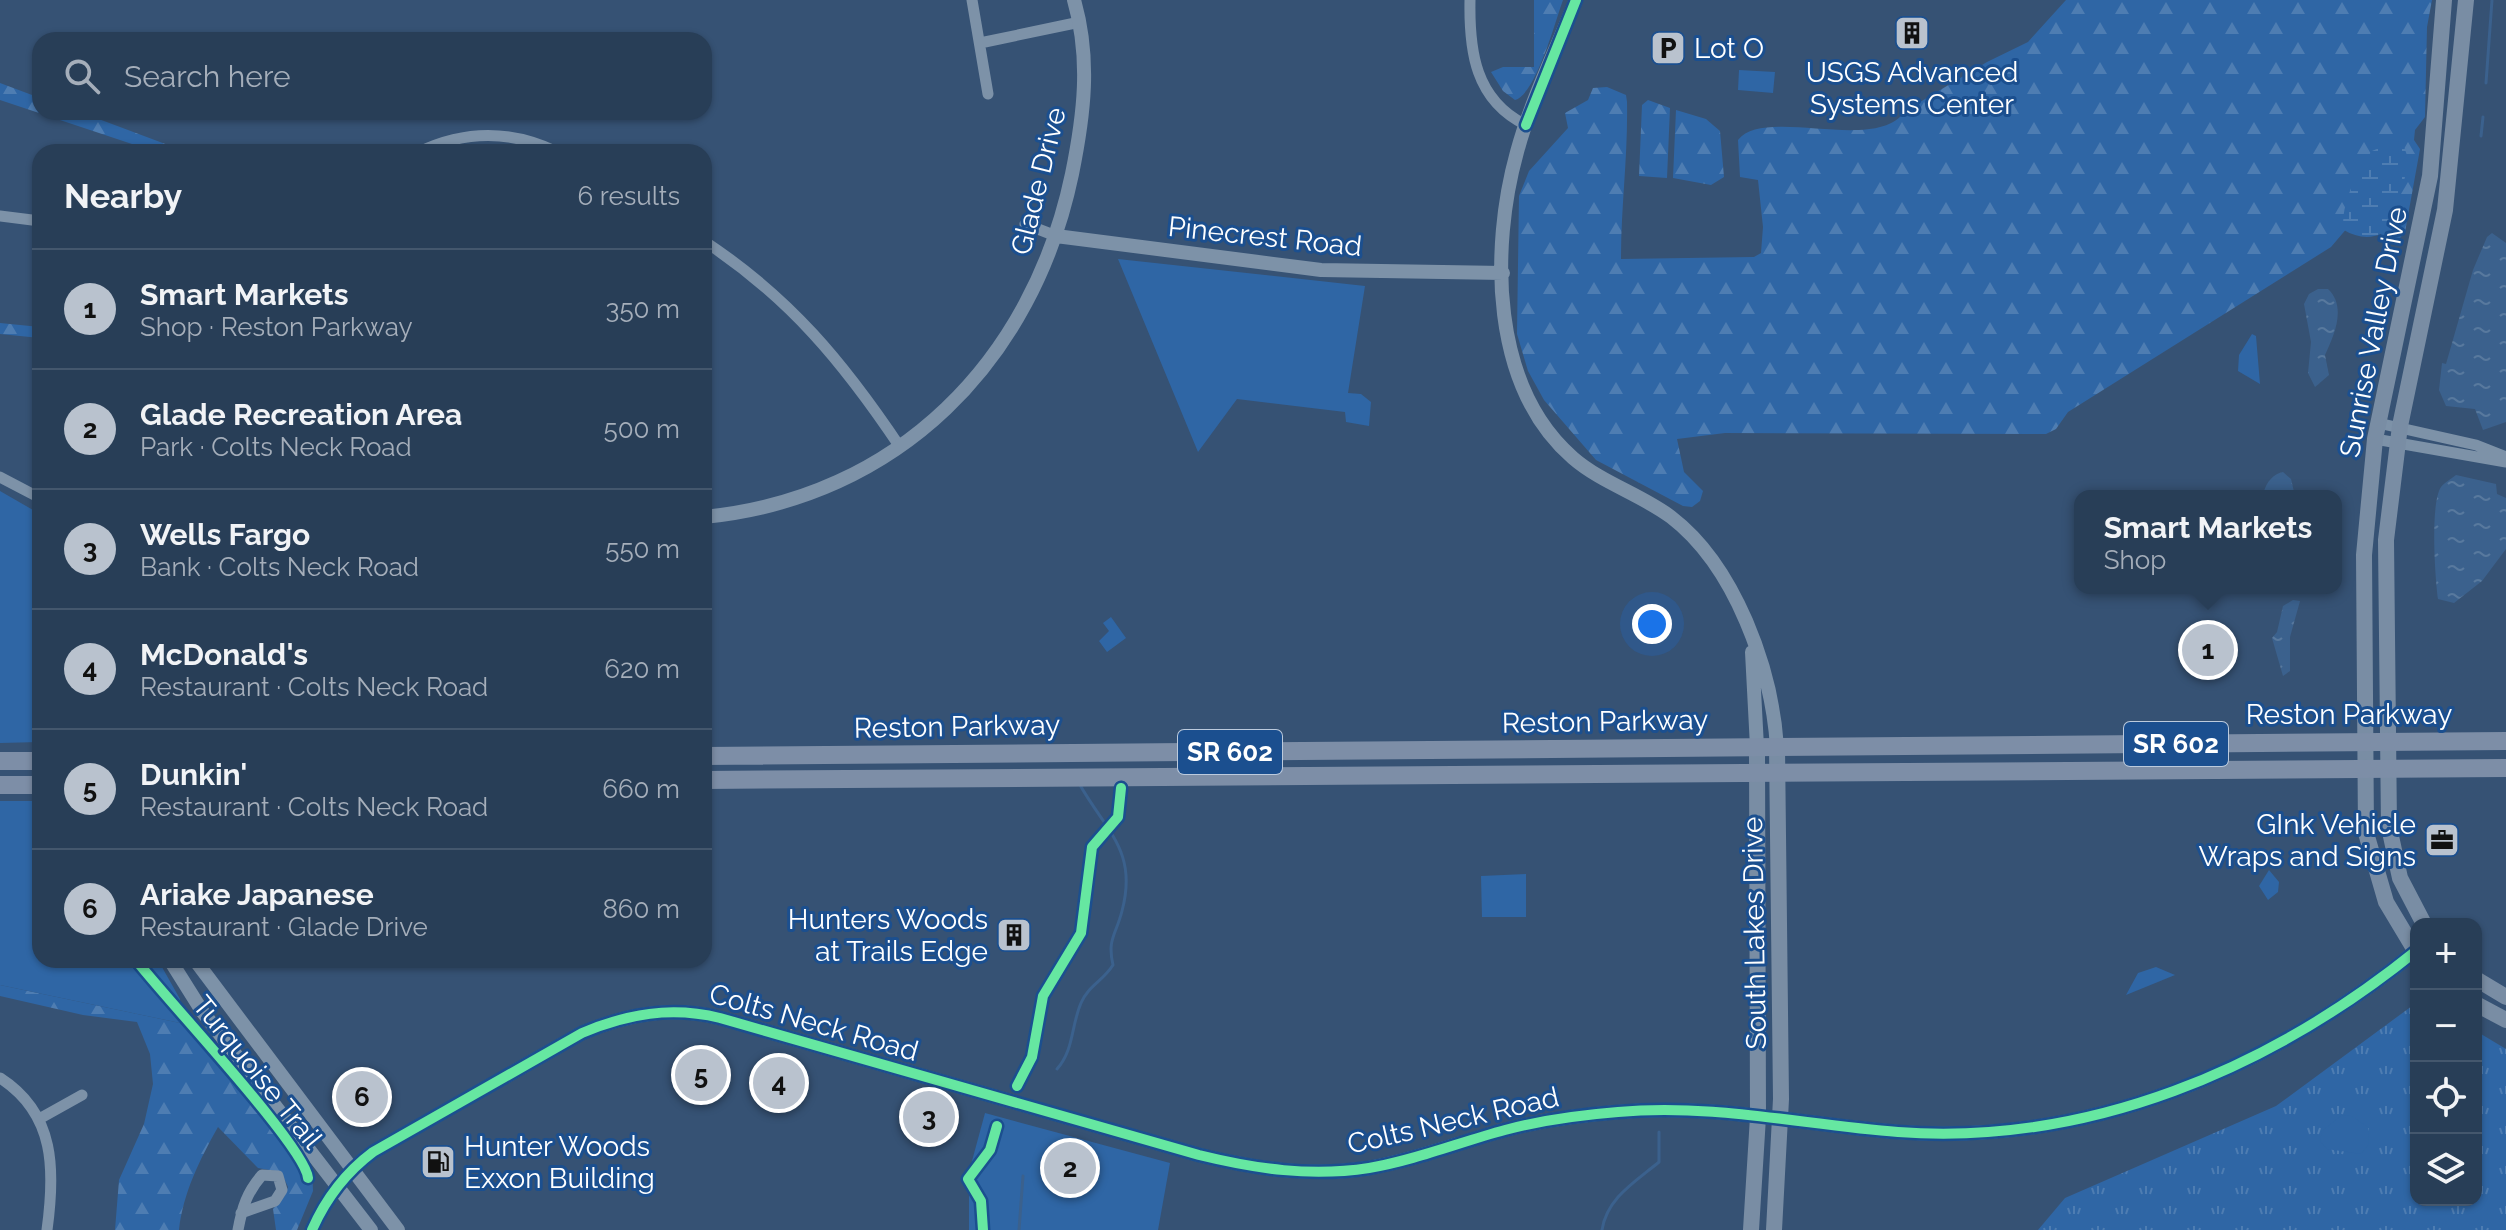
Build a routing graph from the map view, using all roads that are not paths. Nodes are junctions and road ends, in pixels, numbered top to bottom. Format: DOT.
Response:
graph roads {
  1 [pos="972,0"];
  2 [pos="1074,0"];
  3 [pos="1470,0"];
  4 [pos="1576,0"];
  5 [pos="2444,0"];
  6 [pos="2466,0"];
  7 [pos="1080,22"];
  8 [pos="980,43"];
  9 [pos="988,94"];
  10 [pos="1526,125"];
  11 [pos="439,144"];
  12 [pos="537,144"];
  13 [pos="0,216"];
  14 [pos="32,220"];
  15 [pos="1025,224"];
  16 [pos="1056,236"];
  17 [pos="712,247"];
  18 [pos="1503,273"];
  19 [pos="2400,426"];
  20 [pos="2377,431"];
  21 [pos="2397,444"];
  22 [pos="900,447"];
  23 [pos="2506,460"];
  24 [pos="0,477"];
  25 [pos="32,494"];
  26 [pos="712,516"];
  27 [pos="1751,639"];
  28 [pos="2506,741"];
  29 [pos="2364,742"];
  30 [pos="2386,742"];
  31 [pos="1757,747"];
  32 [pos="1777,747"];
  33 [pos="712,756"];
  34 [pos="0,761"];
  35 [pos="32,761"];
  36 [pos="2506,768"];
  37 [pos="2364,769"];
  38 [pos="2386,770"];
  39 [pos="1778,772"];
  40 [pos="1758,773"];
  41 [pos="712,780"];
  42 [pos="0,785"];
  43 [pos="32,785"];
  44 [pos="2420,918"];
  45 [pos="2410,941"];
  46 [pos="2410,956"];
  47 [pos="175,968"];
  48 [pos="201,968"];
  49 [pos="2482,983"];
  50 [pos="2506,997"];
  51 [pos="2482,1007"];
  52 [pos="2506,1020"];
  53 [pos="0,1078"];
  54 [pos="82,1095"];
  55 [pos="1758,1117"];
  56 [pos="39,1119"];
  57 [pos="1780,1119"];
  58 [pos="352,1167"];
  59 [pos="338,1185"];
  60 [pos="241,1213"];
  61 [pos="47,1230"];
  62 [pos="238,1230"];
  63 [pos="312,1230"];
  64 [pos="371,1230"];
  65 [pos="398,1230"];
  66 [pos="1751,1230"];
  67 [pos="1774,1230"];
  1 -- 8 [label="street"];
  2 -- 7 [label="street, Glade Drive"];
  3 -- 10 [label="street"];
  4 -- 10 [label="street, South Lakes Drive"];
  5 -- 20 [label="main road, Sunrise Valley Drive"];
  6 -- 19 [label="main road, Sunrise Valley Drive"];
  7 -- 8 [label="street"];
  7 -- 16 [label="street, Glade Drive"];
  8 -- 9 [label="street"];
  10 -- 18 [label="street, South Lakes Drive"];
  11 -- 12 [label="street"];
  13 -- 14 [label="street"];
  15 -- 16 [label="street, Pinecrest Road"];
  16 -- 18 [label="street, Pinecrest Road"];
  16 -- 22 [label="street, Glade Drive"];
  17 -- 22 [label="street"];
  18 -- 27 [label="street, South Lakes Drive"];
  19 -- 20 [label="street"];
  19 -- 21 [label="main road, Sunrise Valley Drive"];
  19 -- 23 [label="street"];
  20 -- 21 [label="street"];
  20 -- 29 [label="main road, Sunrise Valley Drive"];
  21 -- 23 [label="street"];
  21 -- 30 [label="main road, Sunrise Valley Drive"];
  22 -- 26 [label="street, Glade Drive"];
  24 -- 25 [label="street"];
  27 -- 31 [label="street, South Lakes Drive"];
  27 -- 32 [label="street, South Lakes Drive"];
  28 -- 30 [label="main road, Reston Parkway / SR 602"];
  29 -- 30 [label="main road, Reston Parkway / SR 602"];
  29 -- 32 [label="main road, Reston Parkway / SR 602"];
  29 -- 37 [label="main road, Sunrise Valley Drive"];
  30 -- 38 [label="main road, Sunrise Valley Drive"];
  31 -- 32 [label="main road, Reston Parkway / SR 602"];
  31 -- 33 [label="main road, Reston Parkway / SR 602"];
  31 -- 40 [label="main road, South Lakes Drive"];
  32 -- 39 [label="main road, South Lakes Drive"];
  34 -- 35 [label="main road"];
  36 -- 38 [label="main road, Reston Parkway / SR 602"];
  37 -- 38 [label="main road, Reston Parkway / SR 602"];
  37 -- 39 [label="main road, Reston Parkway / SR 602"];
  37 -- 45 [label="main road, Sunrise Valley Drive"];
  38 -- 44 [label="main road, Sunrise Valley Drive"];
  39 -- 40 [label="main road, Reston Parkway / SR 602"];
  39 -- 57 [label="main road, South Lakes Drive"];
  40 -- 41 [label="main road, Reston Parkway / SR 602"];
  40 -- 55 [label="main road, South Lakes Drive"];
  42 -- 43 [label="main road"];
  46 -- 57 [label="street, Colts Neck Road"];
  47 -- 59 [label="street"];
  48 -- 58 [label="street"];
  49 -- 50 [label="main road"];
  51 -- 52 [label="main road"];
  53 -- 56 [label="street"];
  54 -- 56 [label="street"];
  55 -- 57 [label="street, Colts Neck Road"];
  55 -- 58 [label="street, Colts Neck Road"];
  55 -- 66 [label="main road, South Lakes Drive"];
  56 -- 61 [label="street"];
  57 -- 67 [label="main road, South Lakes Drive"];
  58 -- 59 [label="street, Colts Neck Road"];
  58 -- 65 [label="street"];
  59 -- 63 [label="street, Colts Neck Road"];
  59 -- 64 [label="street"];
  60 -- 62 [label="street"];
}
